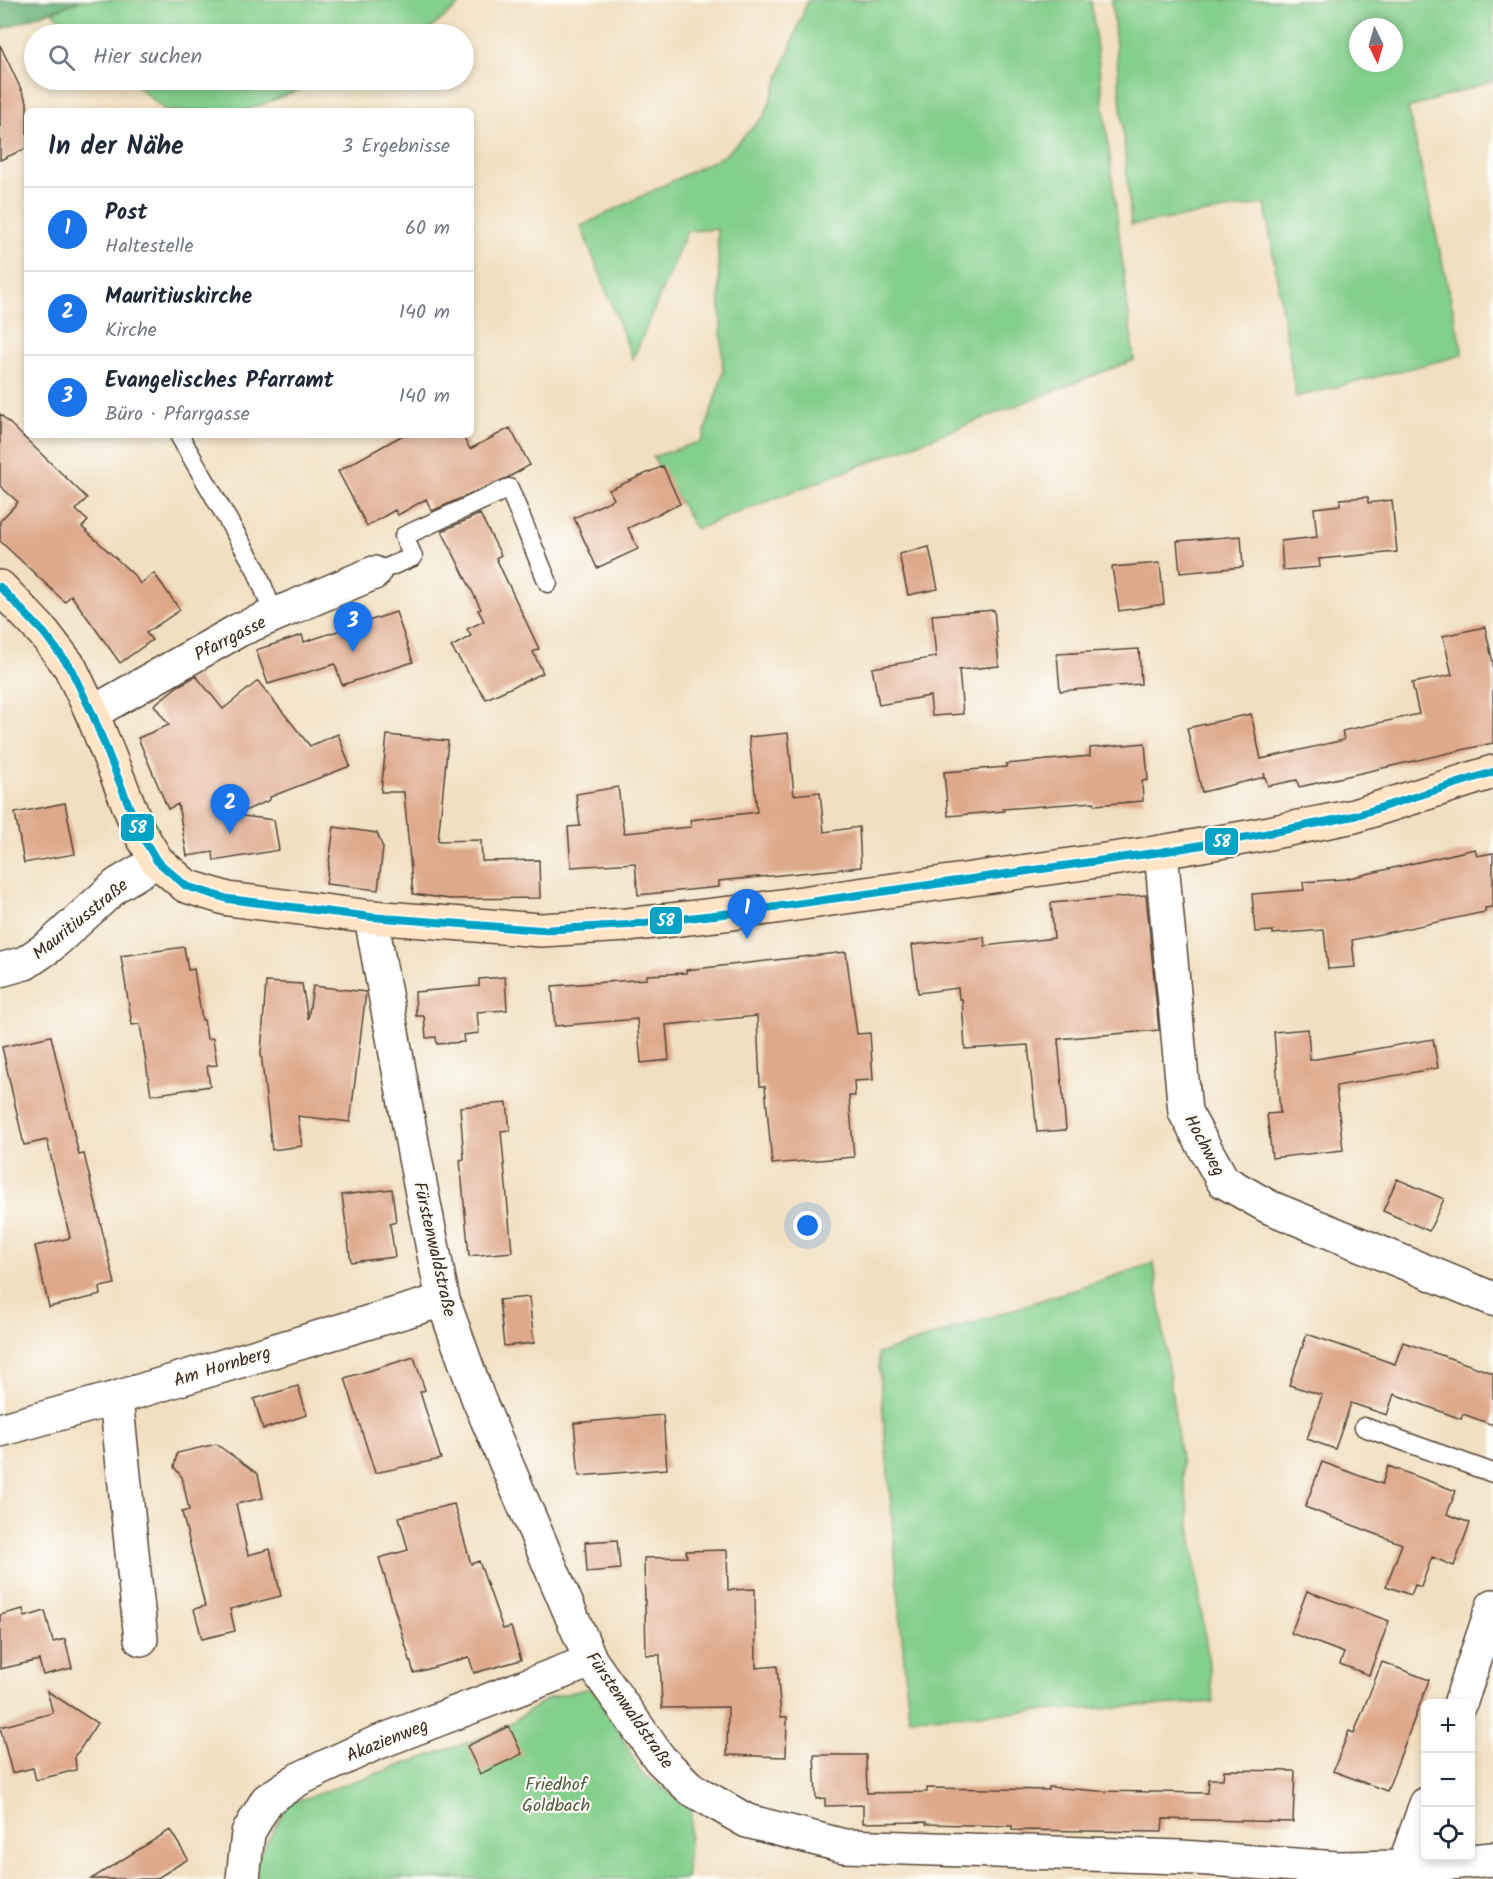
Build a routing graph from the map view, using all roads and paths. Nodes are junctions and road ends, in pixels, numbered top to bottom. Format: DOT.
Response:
graph roads {
  1 [pos="181,438"];
  2 [pos="374,573"];
  3 [pos="548,583"];
  4 [pos="0,587"];
  5 [pos="274,615"];
  6 [pos="92,713"];
  7 [pos="1493,772"];
  8 [pos="1161,852"];
  9 [pos="157,861"];
  10 [pos="371,917"];
  11 [pos="0,970"];
  12 [pos="1493,1299"];
  13 [pos="443,1300"];
  14 [pos="116,1398"];
  15 [pos="1364,1427"];
  16 [pos="0,1430"];
  17 [pos="1493,1473"];
  18 [pos="1493,1606"];
  19 [pos="141,1640"];
  20 [pos="591,1661"];
  21 [pos="1462,1699"];
  22 [pos="1424,1807"];
  23 [pos="1493,1859"];
  24 [pos="1404,1867"];
  25 [pos="1338,1874"];
  26 [pos="243,1879"];
  1 -- 5 [label="lane"];
  2 -- 3 [label="lane"];
  2 -- 5 [label="street, Pfarrgasse"];
  4 -- 6 [label="street"];
  5 -- 6 [label="street, Pfarrgasse"];
  6 -- 9 [label="street"];
  7 -- 8 [label="street"];
  8 -- 10 [label="street"];
  8 -- 12 [label="street, Hochweg"];
  9 -- 10 [label="street"];
  9 -- 11 [label="street, Mauritiusstraße"];
  10 -- 13 [label="street, Fürstenwaldstraße"];
  13 -- 14 [label="street, Am Hornberg"];
  13 -- 20 [label="street, Fürstenwaldstraße"];
  14 -- 16 [label="street, Am Hornberg"];
  14 -- 19 [label="street"];
  15 -- 17 [label="lane"];
  18 -- 21 [label="street"];
  20 -- 25 [label="street, Fürstenwaldstraße"];
  20 -- 26 [label="street, Akazienweg"];
  22 -- 24 [label="street"];
  23 -- 24 [label="street, Fürstenwaldstraße"];
  24 -- 25 [label="street, Fürstenwaldstraße"];
}
